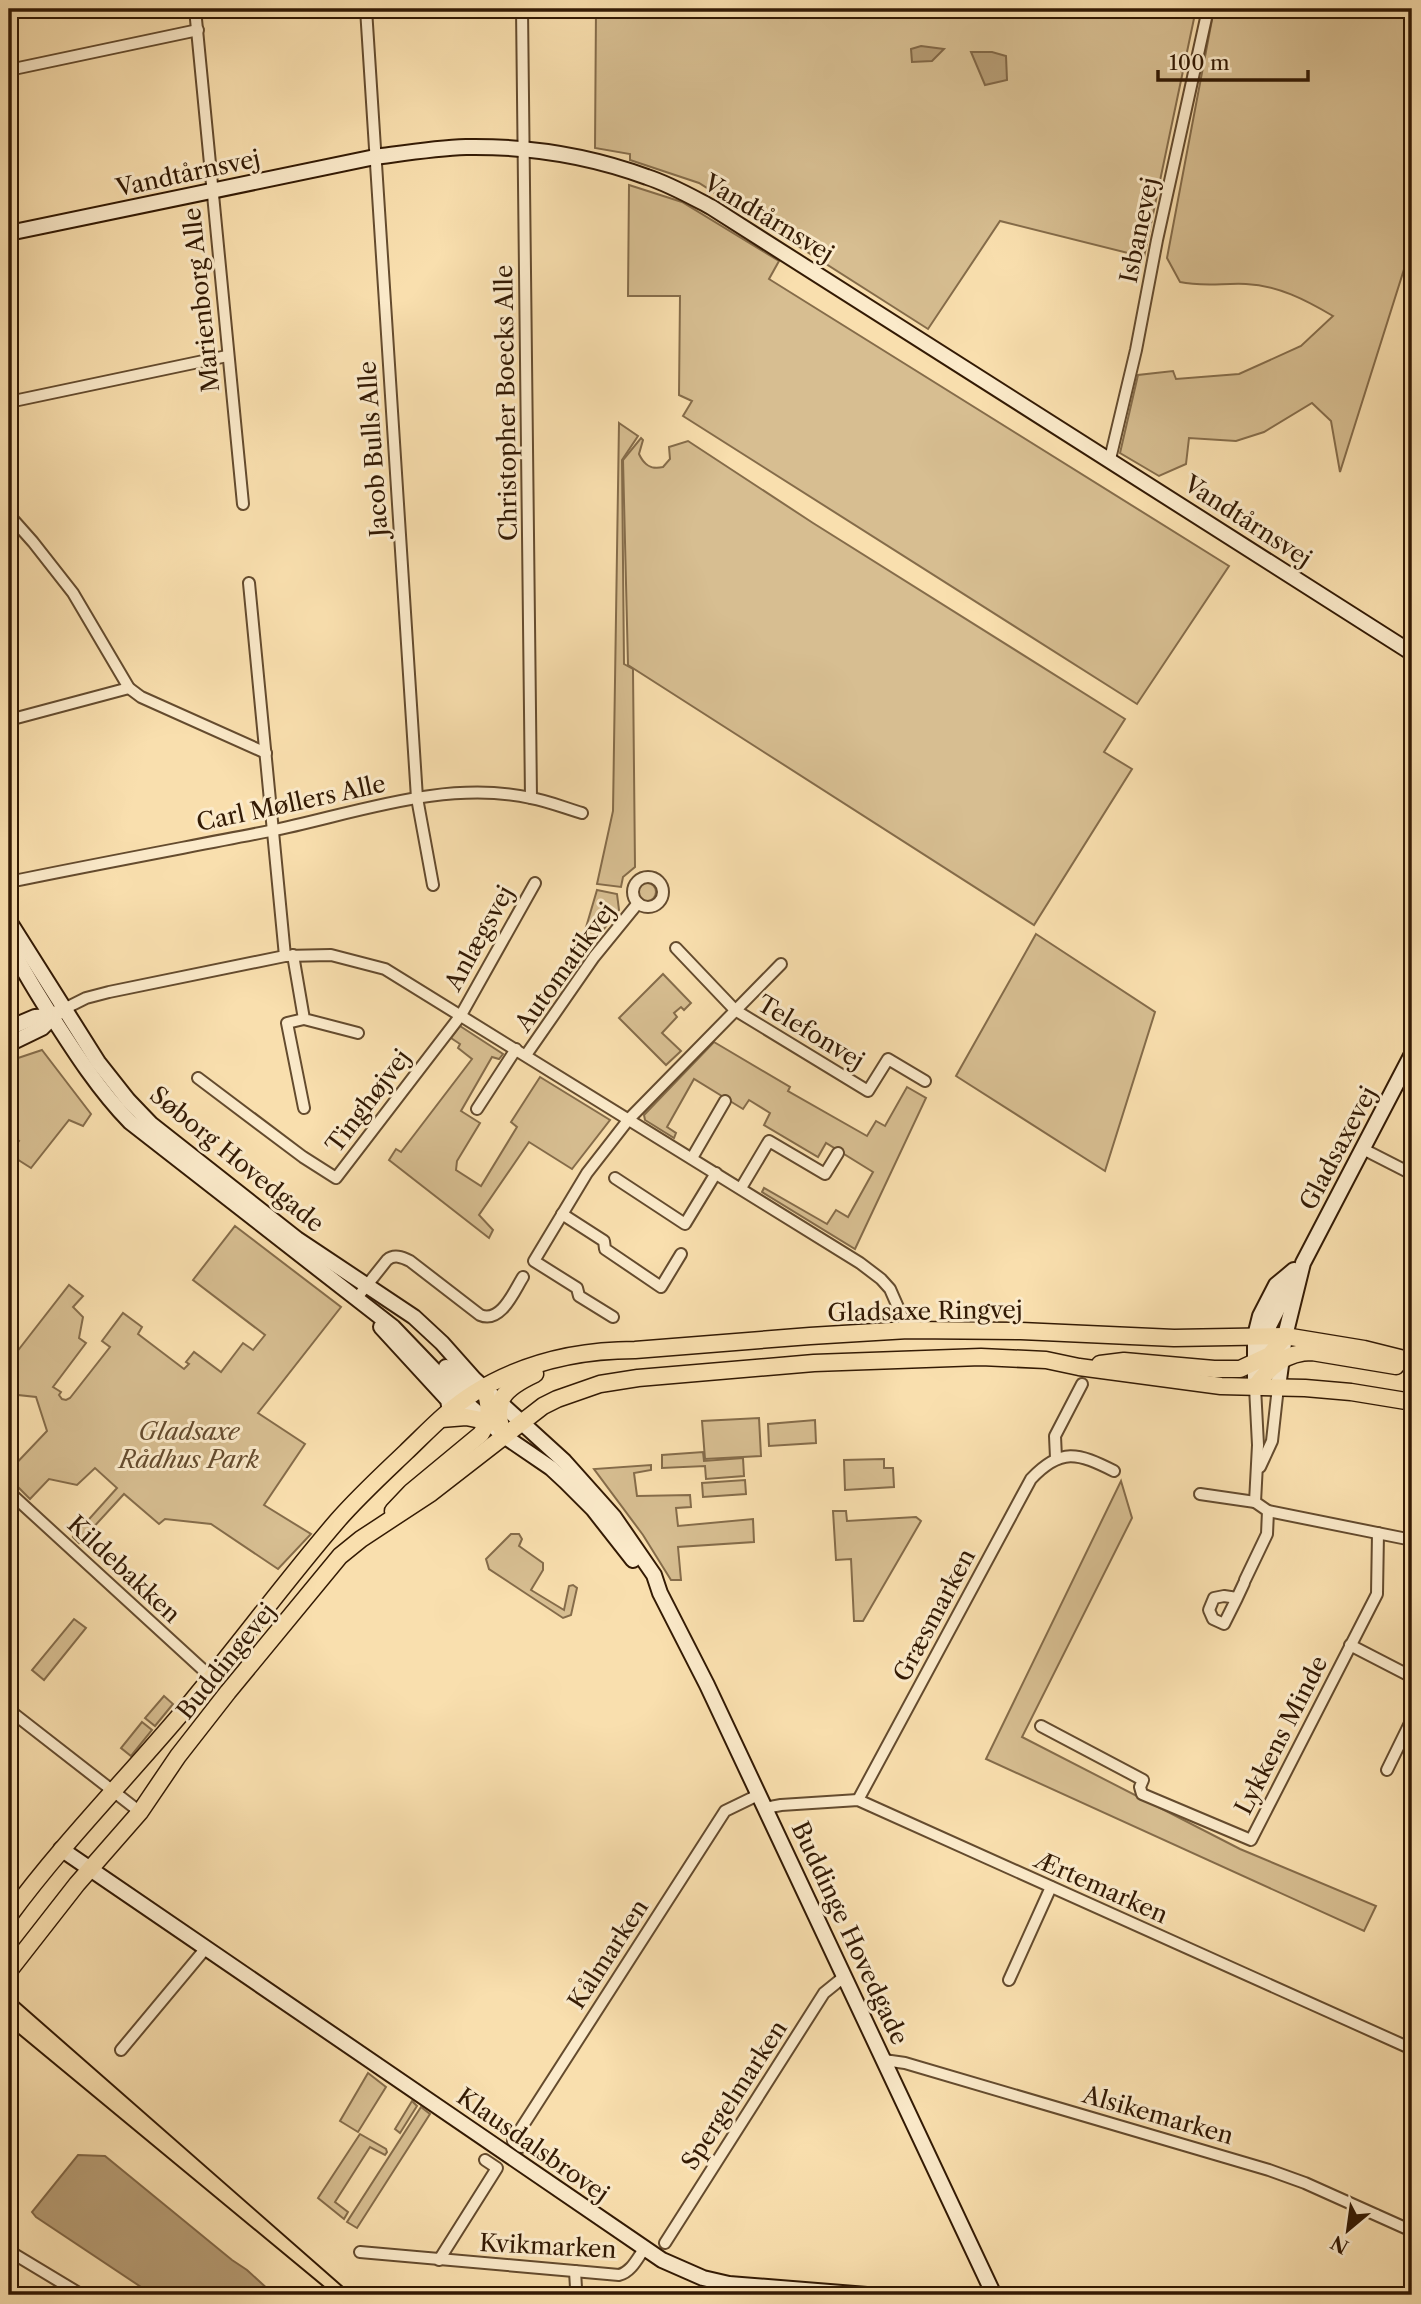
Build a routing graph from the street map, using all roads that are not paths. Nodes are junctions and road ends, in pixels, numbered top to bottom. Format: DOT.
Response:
graph roads {
  1 [pos="195,9"];
  2 [pos="366,9"];
  3 [pos="522,9"];
  4 [pos="1208,9"];
  5 [pos="198,30"];
  6 [pos="9,71"];
  7 [pos="525,150"];
  8 [pos="375,157"];
  9 [pos="211,191"];
  10 [pos="9,233"];
  11 [pos="227,355"];
  12 [pos="9,402"];
  13 [pos="1110,459"];
  14 [pos="243,504"];
  15 [pos="9,515"];
  16 [pos="249,583"];
  17 [pos="1412,653"];
  18 [pos="129,688"];
  19 [pos="9,720"];
  20 [pos="266,753"];
  21 [pos="531,797"];
  22 [pos="417,798"];
  23 [pos="582,813"];
  24 [pos="274,830"];
  25 [pos="9,882"];
  26 [pos="535,883"];
  27 [pos="433,885"];
  28 [pos="638,903"];
  29 [pos="9,921"];
  30 [pos="9,941"];
  31 [pos="676,948"];
  32 [pos="289,956"];
  33 [pos="781,964"];
  34 [pos="735,1010"];
  35 [pos="58,1012"];
  36 [pos="461,1015"];
  37 [pos="304,1019"];
  38 [pos="9,1028"];
  39 [pos="358,1033"];
  40 [pos="9,1044"];
  41 [pos="521,1052"];
  42 [pos="1412,1054"];
  43 [pos="198,1078"];
  44 [pos="925,1081"];
  45 [pos="725,1101"];
  46 [pos="304,1108"];
  47 [pos="477,1109"];
  48 [pos="629,1119"];
  49 [pos="1363,1150"];
  50 [pos="838,1153"];
  51 [pos="692,1158"];
  52 [pos="716,1173"];
  53 [pos="1412,1174"];
  54 [pos="615,1178"];
  55 [pos="741,1188"];
  56 [pos="562,1214"];
  57 [pos="681,1254"];
  58 [pos="1303,1263"];
  59 [pos="523,1277"];
  60 [pos="368,1284"];
  61 [pos="356,1298"];
  62 [pos="613,1317"];
  63 [pos="908,1330"];
  64 [pos="1269,1336"];
  65 [pos="607,1350"];
  66 [pos="1412,1361"];
  67 [pos="1412,1366"];
  68 [pos="1079,1367"];
  69 [pos="1273,1367"];
  70 [pos="1082,1384"];
  71 [pos="1255,1387"];
  72 [pos="1412,1402"];
  73 [pos="462,1403"];
  74 [pos="505,1418"];
  75 [pos="1056,1458"];
  76 [pos="1114,1471"];
  77 [pos="1258,1473"];
  78 [pos="9,1492"];
  79 [pos="1200,1494"];
  80 [pos="1255,1502"];
  81 [pos="1268,1511"];
  82 [pos="1378,1533"];
  83 [pos="1412,1540"];
  84 [pos="660,1593"];
  85 [pos="1237,1598"];
  86 [pos="1350,1645"];
  87 [pos="211,1677"];
  88 [pos="1412,1677"];
  89 [pos="11,1717"];
  90 [pos="1412,1719"];
  91 [pos="1041,1726"];
  92 [pos="1387,1770"];
  93 [pos="113,1792"];
  94 [pos="758,1795"];
  95 [pos="858,1800"];
  96 [pos="765,1808"];
  97 [pos="140,1812"];
  98 [pos="65,1852"];
  99 [pos="89,1869"];
  100 [pos="1051,1887"];
  101 [pos="9,1916"];
  102 [pos="206,1948"];
  103 [pos="9,1971"];
  104 [pos="845,1976"];
  105 [pos="1009,1980"];
  106 [pos="1412,2049"];
  107 [pos="121,2050"];
  108 [pos="884,2060"];
  109 [pos="521,2147"];
  110 [pos="485,2160"];
  111 [pos="1412,2231"];
  112 [pos="664,2243"];
  113 [pos="644,2249"];
  114 [pos="9,2251"];
  115 [pos="360,2252"];
  116 [pos="439,2260"];
  117 [pos="575,2271"];
  118 [pos="788,2292"];
  119 [pos="82,2295"];
  120 [pos="578,2295"];
  121 [pos="867,2295"];
  122 [pos="994,2295"];
  1 -- 5 [label="street, Marienborg Alle"];
  2 -- 8 [label="street, Jacob Bulls Alle"];
  3 -- 7 [label="street, Christopher Boecks Alle"];
  4 -- 13 [label="street, Isbanevej"];
  5 -- 6 [label="street"];
  5 -- 9 [label="street, Marienborg Alle"];
  7 -- 8 [label="street, Vandtårnsvej"];
  7 -- 13 [label="street, Vandtårnsvej"];
  7 -- 21 [label="street, Christopher Boecks Alle"];
  8 -- 9 [label="street, Vandtårnsvej"];
  8 -- 22 [label="street, Jacob Bulls Alle"];
  9 -- 10 [label="street, Vandtårnsvej"];
  9 -- 11 [label="street, Marienborg Alle"];
  11 -- 12 [label="street"];
  11 -- 14 [label="street, Marienborg Alle"];
  13 -- 17 [label="street, Vandtårnsvej"];
  15 -- 18 [label="street"];
  16 -- 20 [label="street"];
  18 -- 19 [label="street"];
  18 -- 20 [label="street"];
  20 -- 24 [label="street"];
  21 -- 22 [label="street, Carl Møllers Alle"];
  21 -- 23 [label="street, Carl Møllers Alle"];
  22 -- 24 [label="street, Carl Møllers Alle"];
  22 -- 27 [label="street, Jacob Bulls Alle"];
  24 -- 25 [label="street, Carl Møllers Alle"];
  24 -- 32 [label="street"];
  26 -- 36 [label="street, Anlægsvej"];
  28 -- 41 [label="street, Automatikvej"];
  29 -- 35 [label="street, Søborg Hovedgade"];
  30 -- 35 [label="street"];
  31 -- 34 [label="street, Telefonvej"];
  32 -- 35 [label="street"];
  32 -- 36 [label="street"];
  32 -- 37 [label="street"];
  33 -- 34 [label="street, Telefonvej"];
  34 -- 44 [label="street, Telefonvej"];
  34 -- 48 [label="street, Telefonvej"];
  35 -- 38 [label="street"];
  35 -- 40 [label="street"];
  35 -- 60 [label="street, Søborg Hovedgade"];
  35 -- 61 [label="street, Søborg Hovedgade"];
  36 -- 41 [label="street"];
  36 -- 43 [label="street, Tinghøjvej"];
  37 -- 39 [label="street, Tinghøjvej"];
  37 -- 46 [label="street, Tinghøjvej"];
  41 -- 47 [label="street"];
  41 -- 48 [label="street"];
  42 -- 49 [label="street, Gladsaxevej"];
  45 -- 51 [label="street"];
  48 -- 51 [label="street"];
  48 -- 56 [label="street, Telefonvej"];
  49 -- 53 [label="street"];
  49 -- 58 [label="street, Gladsaxevej"];
  50 -- 55 [label="street"];
  51 -- 52 [label="street"];
  52 -- 54 [label="street"];
  52 -- 55 [label="street"];
  55 -- 63 [label="street"];
  56 -- 57 [label="street"];
  56 -- 62 [label="street, Telefonvej"];
  58 -- 64 [label="street, Gladsaxevej"];
  58 -- 64 [label="street, Gladsaxevej"];
  59 -- 60 [label="street"];
  60 -- 61 [label="street"];
  60 -- 73 [label="street, Søborg Hovedgade"];
  61 -- 73 [label="street, Søborg Hovedgade"];
  61 -- 73 [label="street"];
  63 -- 64 [label="main road, Gladsaxe Ringvej"];
  63 -- 65 [label="main road, Gladsaxe Ringvej"];
  64 -- 66 [label="main road, Gladsaxe Ringvej"];
  64 -- 69 [label="main road"];
  64 -- 69 [label="street, Gladsaxevej"];
  65 -- 73 [label="main road, Gladsaxe Ringvej"];
  65 -- 74 [label="main road"];
  67 -- 69 [label="main road"];
  68 -- 69 [label="main road"];
  68 -- 71 [label="main road, Gladsaxe Ringvej"];
  68 -- 74 [label="main road, Gladsaxe Ringvej"];
  69 -- 71 [label="main road, Gladsaxe Ringvej"];
  69 -- 71 [label="street, Gladsaxevej"];
  69 -- 72 [label="main road, Gladsaxe Ringvej"];
  69 -- 77 [label="street"];
  70 -- 75 [label="street"];
  71 -- 77 [label="street"];
  73 -- 74 [label="main road"];
  73 -- 74 [label="street, Buddinge Hovedgade"];
  73 -- 74 [label="main road"];
  73 -- 87 [label="main road, Buddingevej"];
  74 -- 84 [label="street, Buddinge Hovedgade"];
  74 -- 84 [label="street, Buddinge Hovedgade"];
  74 -- 97 [label="main road, Buddingevej"];
  75 -- 76 [label="street"];
  75 -- 95 [label="street, Græsmarken"];
  77 -- 80 [label="street"];
  78 -- 87 [label="street, Kildebakken"];
  79 -- 80 [label="street"];
  80 -- 81 [label="street"];
  81 -- 82 [label="street"];
  81 -- 85 [label="street"];
  82 -- 83 [label="street"];
  82 -- 86 [label="street, Lykkens Minde"];
  84 -- 94 [label="street, Buddinge Hovedgade"];
  86 -- 88 [label="street"];
  86 -- 91 [label="street, Lykkens Minde"];
  87 -- 93 [label="main road, Buddingevej"];
  89 -- 93 [label="street"];
  90 -- 92 [label="street"];
  93 -- 97 [label="street"];
  93 -- 98 [label="main road, Buddingevej"];
  94 -- 96 [label="street, Buddinge Hovedgade"];
  94 -- 109 [label="street, Kålmarken"];
  95 -- 96 [label="street, Ærtemarken"];
  95 -- 100 [label="street, Ærtemarken"];
  96 -- 104 [label="street, Buddinge Hovedgade"];
  97 -- 99 [label="main road, Buddingevej"];
  98 -- 99 [label="street, Klausdalsbrovej"];
  98 -- 101 [label="main road, Buddingevej"];
  99 -- 102 [label="street, Klausdalsbrovej"];
  99 -- 103 [label="main road, Buddingevej"];
  100 -- 105 [label="street"];
  100 -- 106 [label="street, Ærtemarken"];
  102 -- 107 [label="street"];
  102 -- 113 [label="street, Klausdalsbrovej"];
  104 -- 108 [label="street, Buddinge Hovedgade"];
  104 -- 112 [label="street, Spergelmarken"];
  108 -- 111 [label="street, Alsikemarken"];
  108 -- 122 [label="street, Buddinge Hovedgade"];
  110 -- 116 [label="street, Kvikmarken"];
  113 -- 117 [label="street, Kvikmarken"];
  113 -- 118 [label="street, Klausdalsbrovej"];
  114 -- 119 [label="street"];
  115 -- 116 [label="street, Kvikmarken"];
  116 -- 117 [label="street, Kvikmarken"];
  117 -- 120 [label="street"];
  118 -- 121 [label="street, Klausdalsbrovej"];
}
